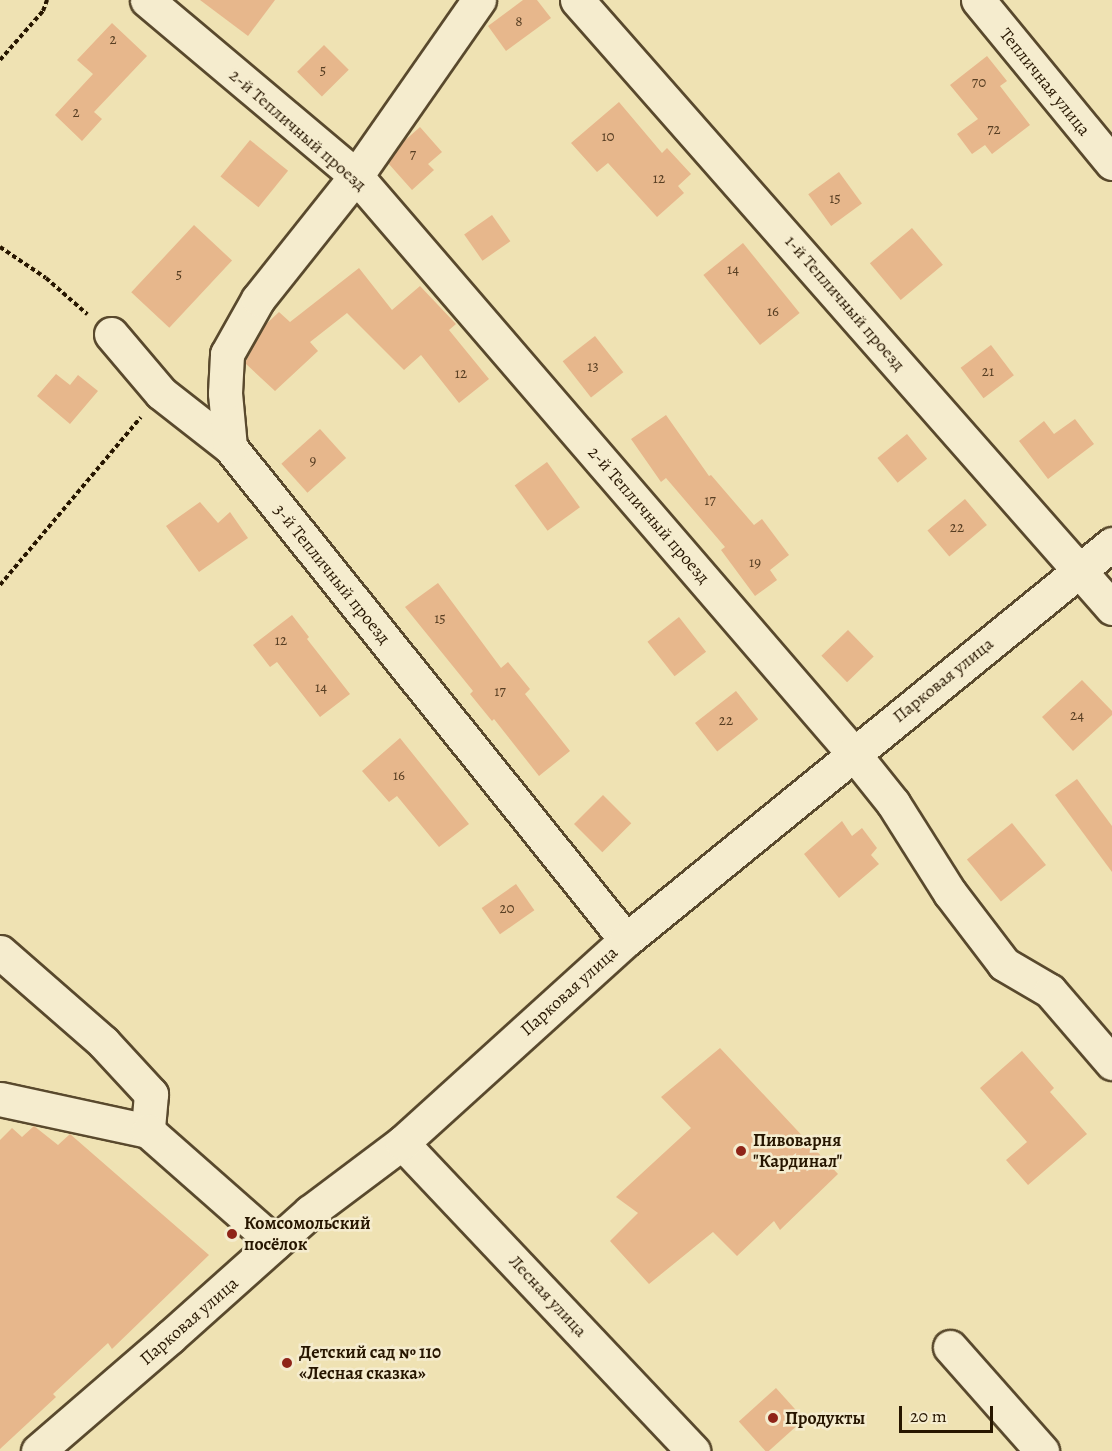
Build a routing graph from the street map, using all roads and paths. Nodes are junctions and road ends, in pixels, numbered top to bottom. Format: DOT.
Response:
graph roads {
  1 [pos="47,0"];
  2 [pos="147,0"];
  3 [pos="479,0"];
  4 [pos="577,0"];
  5 [pos="978,0"];
  6 [pos="0,60"];
  7 [pos="1112,163"];
  8 [pos="356,176"];
  9 [pos="0,247"];
  10 [pos="111,334"];
  11 [pos="161,393"];
  12 [pos="230,447"];
  13 [pos="1112,544"];
  14 [pos="1080,569"];
  15 [pos="0,585"];
  16 [pos="1112,608"];
  17 [pos="853,753"];
  18 [pos="626,940"];
  19 [pos="0,952"];
  20 [pos="1112,1063"];
  21 [pos="0,1099"];
  22 [pos="148,1131"];
  23 [pos="402,1143"];
  24 [pos="275,1244"];
  25 [pos="950,1347"];
  26 [pos="38,1451"];
  27 [pos="693,1451"];
  28 [pos="1042,1451"];
  1 -- 6 [label="path"];
  2 -- 8 [label="street, 2-й Тепличный проезд"];
  3 -- 8 [label="street"];
  4 -- 14 [label="street, 1-й Тепличный проезд"];
  5 -- 7 [label="street, Тепличная улица"];
  8 -- 12 [label="street"];
  8 -- 17 [label="street, 2-й Тепличный проезд"];
  9 -- 10 [label="path"];
  10 -- 11 [label="street, 3-й Тепличный проезд"];
  11 -- 12 [label="street, 3-й Тепличный проезд"];
  11 -- 15 [label="path"];
  12 -- 18 [label="street, 3-й Тепличный проезд"];
  13 -- 14 [label="street, Парковая улица"];
  14 -- 16 [label="street, 1-й Тепличный проезд"];
  14 -- 17 [label="street, Парковая улица"];
  17 -- 18 [label="street, Парковая улица"];
  17 -- 20 [label="street, 2-й Тепличный проезд"];
  18 -- 23 [label="street, Парковая улица"];
  19 -- 22 [label="street"];
  21 -- 22 [label="street"];
  22 -- 24 [label="street"];
  23 -- 24 [label="street, Парковая улица"];
  23 -- 27 [label="street, Лесная улица"];
  24 -- 26 [label="street, Парковая улица"];
  25 -- 28 [label="street"];
}
